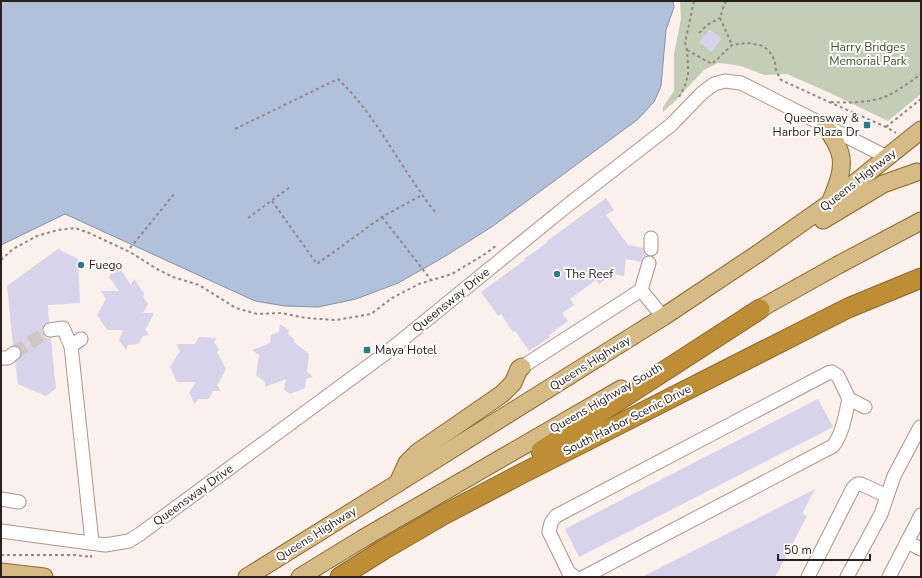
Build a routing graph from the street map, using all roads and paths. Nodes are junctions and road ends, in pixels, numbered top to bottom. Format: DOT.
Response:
graph roads {
  1 [pos="694,1"];
  2 [pos="726,1"];
  3 [pos="720,18"];
  4 [pos="699,33"];
  5 [pos="732,45"];
  6 [pos="687,50"];
  7 [pos="921,74"];
  8 [pos="921,99"];
  9 [pos="677,102"];
  10 [pos="829,102"];
  11 [pos="825,126"];
  12 [pos="235,129"];
  13 [pos="921,130"];
  14 [pos="887,157"];
  15 [pos="919,173"];
  16 [pos="290,187"];
  17 [pos="175,193"];
  18 [pos="422,195"];
  19 [pos="272,201"];
  20 [pos="830,203"];
  21 [pos="437,214"];
  22 [pos="382,216"];
  23 [pos="248,218"];
  24 [pos="918,222"];
  25 [pos="502,241"];
  26 [pos="130,248"];
  27 [pos="1,260"];
  28 [pos="649,263"];
  29 [pos="921,278"];
  30 [pos="431,280"];
  31 [pos="708,287"];
  32 [pos="640,290"];
  33 [pos="760,309"];
  34 [pos="663,317"];
  35 [pos="50,330"];
  36 [pos="14,353"];
  37 [pos="1,358"];
  38 [pos="522,367"];
  39 [pos="849,399"];
  40 [pos="865,407"];
  41 [pos="920,427"];
  42 [pos="398,483"];
  43 [pos="887,496"];
  44 [pos="1,499"];
  45 [pos="18,502"];
  46 [pos="443,515"];
  47 [pos="921,515"];
  48 [pos="1,532"];
  49 [pos="92,542"];
  50 [pos="907,542"];
  51 [pos="921,549"];
  52 [pos="1,555"];
  53 [pos="1,572"];
  54 [pos="44,577"];
  55 [pos="247,577"];
  56 [pos="300,577"];
  57 [pos="340,577"];
  58 [pos="575,577"];
  59 [pos="584,577"];
  60 [pos="808,577"];
  61 [pos="847,577"];
  62 [pos="889,577"];
  1 -- 6 [label="path"];
  2 -- 3 [label="path"];
  3 -- 4 [label="path"];
  3 -- 5 [label="path"];
  5 -- 6 [label="path"];
  5 -- 10 [label="path"];
  6 -- 9 [label="path"];
  7 -- 10 [label="path"];
  8 -- 10 [label="path"];
  11 -- 14 [label="street, Queensway Drive"];
  11 -- 20 [label="main road"];
  11 -- 49 [label="street, Queensway Drive"];
  12 -- 18 [label="path"];
  13 -- 14 [label="main road, Queens Highway"];
  14 -- 15 [label="main road"];
  14 -- 20 [label="main road, Queens Highway"];
  15 -- 31 [label="main road"];
  16 -- 19 [label="path"];
  17 -- 26 [label="path"];
  18 -- 21 [label="path"];
  18 -- 22 [label="path"];
  19 -- 22 [label="path"];
  19 -- 23 [label="path"];
  20 -- 31 [label="main road, Queens Highway"];
  22 -- 30 [label="path"];
  24 -- 33 [label="main road, Queens Highway South"];
  25 -- 30 [label="path"];
  27 -- 30 [label="path"];
  28 -- 32 [label="street"];
  29 -- 46 [label="highway, South Harbor Scenic Drive"];
  31 -- 34 [label="main road, Queens Highway"];
  32 -- 34 [label="street"];
  32 -- 38 [label="street"];
  33 -- 46 [label="highway"];
  33 -- 56 [label="main road, Queens Highway South"];
  34 -- 42 [label="main road, Queens Highway"];
  35 -- 49 [label="street"];
  36 -- 37 [label="street"];
  38 -- 42 [label="main road"];
  39 -- 40 [label="street"];
  39 -- 58 [label="street"];
  39 -- 59 [label="street"];
  41 -- 43 [label="street"];
  42 -- 55 [label="main road, Queens Highway"];
  43 -- 60 [label="street"];
  43 -- 61 [label="street"];
  44 -- 45 [label="street"];
  46 -- 57 [label="highway, South Harbor Scenic Drive"];
  47 -- 50 [label="street"];
  48 -- 49 [label="street, Queensway Drive"];
  49 -- 52 [label="path"];
  50 -- 51 [label="street"];
  50 -- 62 [label="street"];
  53 -- 54 [label="main road"];
}
